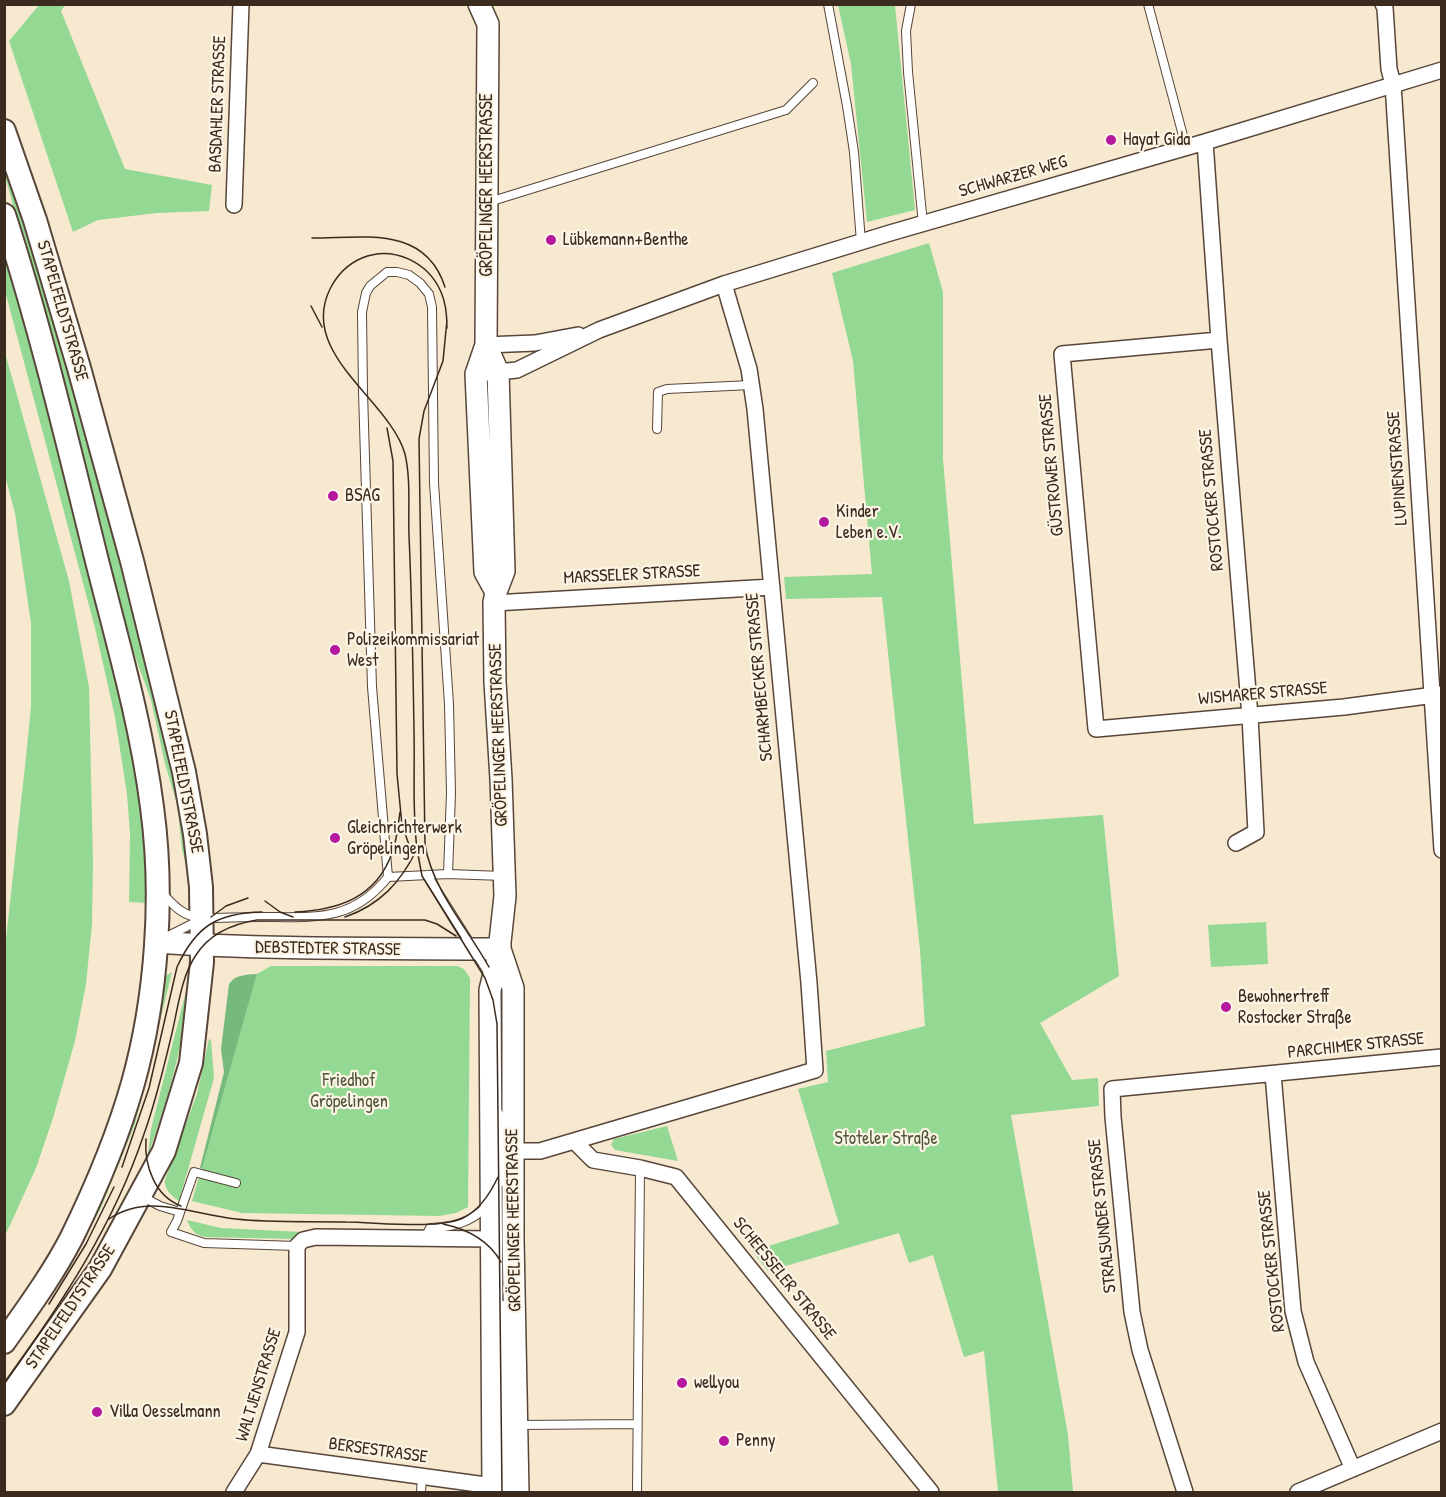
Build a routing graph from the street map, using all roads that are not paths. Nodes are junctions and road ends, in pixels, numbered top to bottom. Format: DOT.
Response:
graph roads {
  1 [pos="241,4"];
  2 [pos="479,4"];
  3 [pos="497,4"];
  4 [pos="828,4"];
  5 [pos="911,4"];
  6 [pos="1148,4"];
  7 [pos="1383,4"];
  8 [pos="488,24"];
  9 [pos="1442,70"];
  10 [pos="813,83"];
  11 [pos="1393,84"];
  12 [pos="4,131"];
  13 [pos="1206,142"];
  14 [pos="1186,147"];
  15 [pos="487,202"];
  16 [pos="234,205"];
  17 [pos="4,215"];
  18 [pos="923,224"];
  19 [pos="861,242"];
  20 [pos="724,285"];
  21 [pos="599,330"];
  22 [pos="1219,339"];
  23 [pos="486,345"];
  24 [pos="498,372"];
  25 [pos="476,374"];
  26 [pos="751,385"];
  27 [pos="657,429"];
  28 [pos="772,587"];
  29 [pos="495,597"];
  30 [pos="1437,695"];
  31 [pos="1250,716"];
  32 [pos="1096,729"];
  33 [pos="1236,843"];
  34 [pos="1442,850"];
  35 [pos="448,874"];
  36 [pos="427,875"];
  37 [pos="504,876"];
  38 [pos="388,877"];
  39 [pos="156,886"];
  40 [pos="202,918"];
  41 [pos="156,942"];
  42 [pos="201,946"];
  43 [pos="474,949"];
  44 [pos="500,949"];
  45 [pos="493,979"];
  46 [pos="1442,1057"];
  47 [pos="1274,1074"];
  48 [pos="490,1098"];
  49 [pos="574,1141"];
  50 [pos="513,1151"];
  51 [pos="640,1168"];
  52 [pos="237,1183"];
  53 [pos="497,1195"];
  54 [pos="140,1196"];
  55 [pos="180,1212"];
  56 [pos="425,1238"];
  57 [pos="491,1239"];
  58 [pos="297,1246"];
  59 [pos="504,1295"];
  60 [pos="4,1341"];
  61 [pos="4,1404"];
  62 [pos="517,1425"];
  63 [pos="637,1425"];
  64 [pos="1442,1431"];
  65 [pos="258,1454"];
  66 [pos="1353,1469"];
  67 [pos="422,1477"];
  68 [pos="497,1490"];
  69 [pos="234,1492"];
  70 [pos="421,1492"];
  71 [pos="518,1492"];
  72 [pos="637,1492"];
  73 [pos="931,1492"];
  74 [pos="1185,1492"];
  75 [pos="1298,1492"];
  1 -- 16 [label="street, BASDAHLER STRASSE"];
  2 -- 8 [label="main road, GRÖPELINGER HEERSTRASSE"];
  3 -- 8 [label="main road, GRÖPELINGER HEERSTRASSE"];
  4 -- 19 [label="lane"];
  5 -- 18 [label="lane"];
  6 -- 14 [label="lane"];
  7 -- 11 [label="street, LUPINENSTRASSE"];
  8 -- 15 [label="main road, GRÖPELINGER HEERSTRASSE"];
  9 -- 11 [label="street, SCHWARZER WEG"];
  10 -- 15 [label="lane"];
  11 -- 13 [label="street, SCHWARZER WEG"];
  11 -- 30 [label="street, LUPINENSTRASSE"];
  12 -- 40 [label="main road, STAPELFELDTSTRASSE"];
  13 -- 14 [label="street, SCHWARZER WEG"];
  13 -- 22 [label="street, ROSTOCKER STRASSE"];
  14 -- 18 [label="street, SCHWARZER WEG"];
  15 -- 23 [label="main road, GRÖPELINGER HEERSTRASSE"];
  17 -- 39 [label="main road, STAPELFELDTSTRASSE"];
  18 -- 19 [label="street, SCHWARZER WEG"];
  19 -- 20 [label="street, SCHWARZER WEG"];
  20 -- 21 [label="street, SCHWARZER WEG"];
  20 -- 26 [label="street, SCHARMBECKER STRASSE"];
  21 -- 23 [label="street, SCHWARZER WEG"];
  21 -- 24 [label="street, SCHWARZER WEG"];
  22 -- 31 [label="street, ROSTOCKER STRASSE"];
  22 -- 32 [label="street, GÜSTROWER STRASSE"];
  23 -- 24 [label="main road, GRÖPELINGER HEERSTRASSE"];
  23 -- 25 [label="main road, GRÖPELINGER HEERSTRASSE"];
  24 -- 25 [label="street, SCHWARZER WEG"];
  24 -- 29 [label="main road, GRÖPELINGER HEERSTRASSE"];
  25 -- 29 [label="main road, GRÖPELINGER HEERSTRASSE"];
  26 -- 27 [label="lane"];
  26 -- 28 [label="street, SCHARMBECKER STRASSE"];
  28 -- 29 [label="street, MARSSELER STRASSE"];
  28 -- 49 [label="street, SCHARMBECKER STRASSE"];
  29 -- 37 [label="main road, GRÖPELINGER HEERSTRASSE"];
  30 -- 31 [label="street, WISMARER STRASSE"];
  30 -- 34 [label="street, LUPINENSTRASSE"];
  31 -- 32 [label="street, WISMARER STRASSE"];
  31 -- 33 [label="street, ROSTOCKER STRASSE"];
  35 -- 36 [label="lane"];
  35 -- 37 [label="lane"];
  35 -- 38 [label="lane"];
  36 -- 38 [label="lane"];
  36 -- 43 [label="lane"];
  37 -- 44 [label="main road, GRÖPELINGER HEERSTRASSE"];
  38 -- 40 [label="lane"];
  39 -- 40 [label="lane"];
  39 -- 41 [label="main road, STAPELFELDTSTRASSE"];
  40 -- 41 [label="lane"];
  40 -- 42 [label="main road, STAPELFELDTSTRASSE"];
  41 -- 42 [label="main road, DEBSTEDTER STRASSE"];
  41 -- 60 [label="main road, STAPELFELDTSTRASSE"];
  42 -- 43 [label="main road, DEBSTEDTER STRASSE"];
  42 -- 54 [label="main road, STAPELFELDTSTRASSE"];
  43 -- 44 [label="main road, DEBSTEDTER STRASSE"];
  43 -- 45 [label="lane"];
  44 -- 45 [label="main road, GRÖPELINGER HEERSTRASSE"];
  44 -- 50 [label="main road, GRÖPELINGER HEERSTRASSE"];
  45 -- 48 [label="main road, GRÖPELINGER HEERSTRASSE"];
  46 -- 47 [label="street, PARCHIMER STRASSE"];
  47 -- 66 [label="street, ROSTOCKER STRASSE"];
  47 -- 74 [label="street, STRALSUNDER STRASSE"];
  48 -- 53 [label="main road, GRÖPELINGER HEERSTRASSE"];
  48 -- 53 [label="lane"];
  49 -- 50 [label="street"];
  49 -- 51 [label="street, SCHEESSELER STRASSE"];
  50 -- 62 [label="main road, GRÖPELINGER HEERSTRASSE"];
  51 -- 63 [label="lane"];
  51 -- 73 [label="street, SCHEESSELER STRASSE"];
  52 -- 55 [label="lane"];
  53 -- 56 [label="lane"];
  53 -- 57 [label="main road, GRÖPELINGER HEERSTRASSE"];
  54 -- 55 [label="lane"];
  54 -- 61 [label="main road, STAPELFELDTSTRASSE"];
  55 -- 58 [label="lane"];
  56 -- 57 [label="street"];
  56 -- 58 [label="street"];
  57 -- 68 [label="main road, GRÖPELINGER HEERSTRASSE"];
  58 -- 65 [label="street, WALTJENSTRASSE"];
  59 -- 68 [label="lane"];
  62 -- 63 [label="lane"];
  62 -- 71 [label="main road, GRÖPELINGER HEERSTRASSE"];
  63 -- 72 [label="lane"];
  64 -- 66 [label="street"];
  65 -- 67 [label="street, BERSESTRASSE"];
  65 -- 69 [label="street, WALTJENSTRASSE"];
  66 -- 75 [label="street"];
  67 -- 68 [label="street, BERSESTRASSE"];
  67 -- 70 [label="lane"];
}
